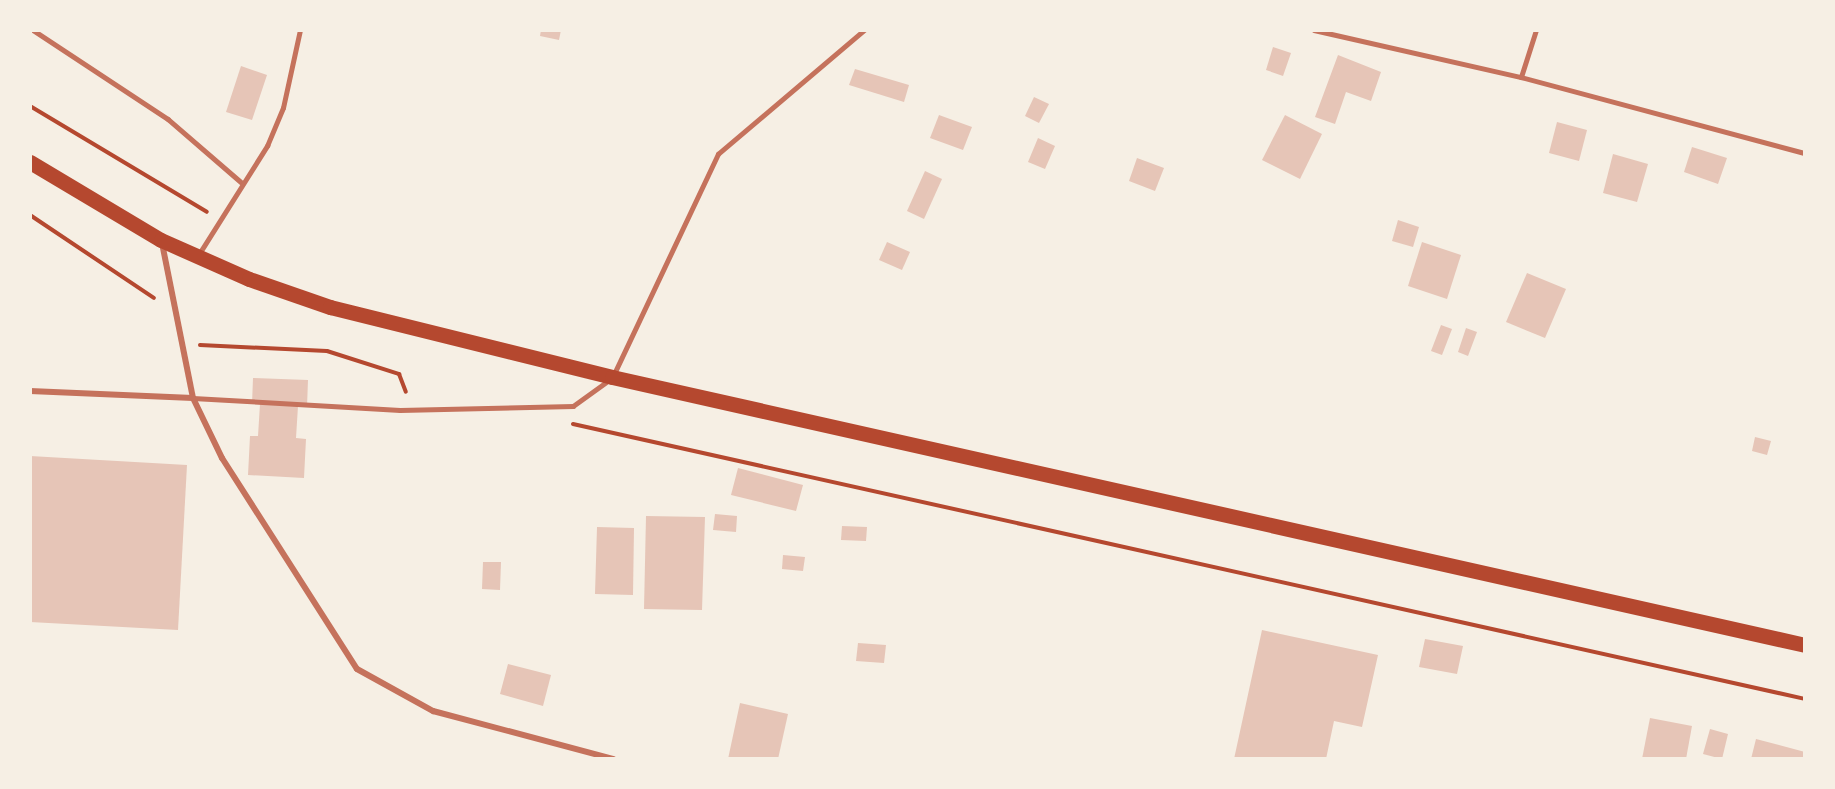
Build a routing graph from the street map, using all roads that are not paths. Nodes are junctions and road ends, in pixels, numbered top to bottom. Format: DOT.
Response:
graph roads {
  1 [pos="33,30"];
  2 [pos="300,30"];
  3 [pos="864,30"];
  4 [pos="1314,30"];
  5 [pos="1536,30"];
  6 [pos="1521,77"];
  7 [pos="1805,153"];
  8 [pos="30,162"];
  9 [pos="242,182"];
  10 [pos="161,240"];
  11 [pos="198,256"];
  12 [pos="612,377"];
  13 [pos="30,391"];
  14 [pos="193,398"];
  15 [pos="1805,645"];
  16 [pos="614,759"];
  1 -- 9 [label="lane"];
  2 -- 9 [label="lane"];
  3 -- 12 [label="lane"];
  4 -- 6 [label="lane"];
  5 -- 6 [label="lane"];
  6 -- 7 [label="lane"];
  8 -- 10 [label="main road"];
  9 -- 11 [label="lane"];
  10 -- 11 [label="main road"];
  10 -- 14 [label="street"];
  11 -- 12 [label="main road"];
  12 -- 14 [label="lane"];
  12 -- 15 [label="main road"];
  13 -- 14 [label="street"];
  14 -- 16 [label="street"];
}
